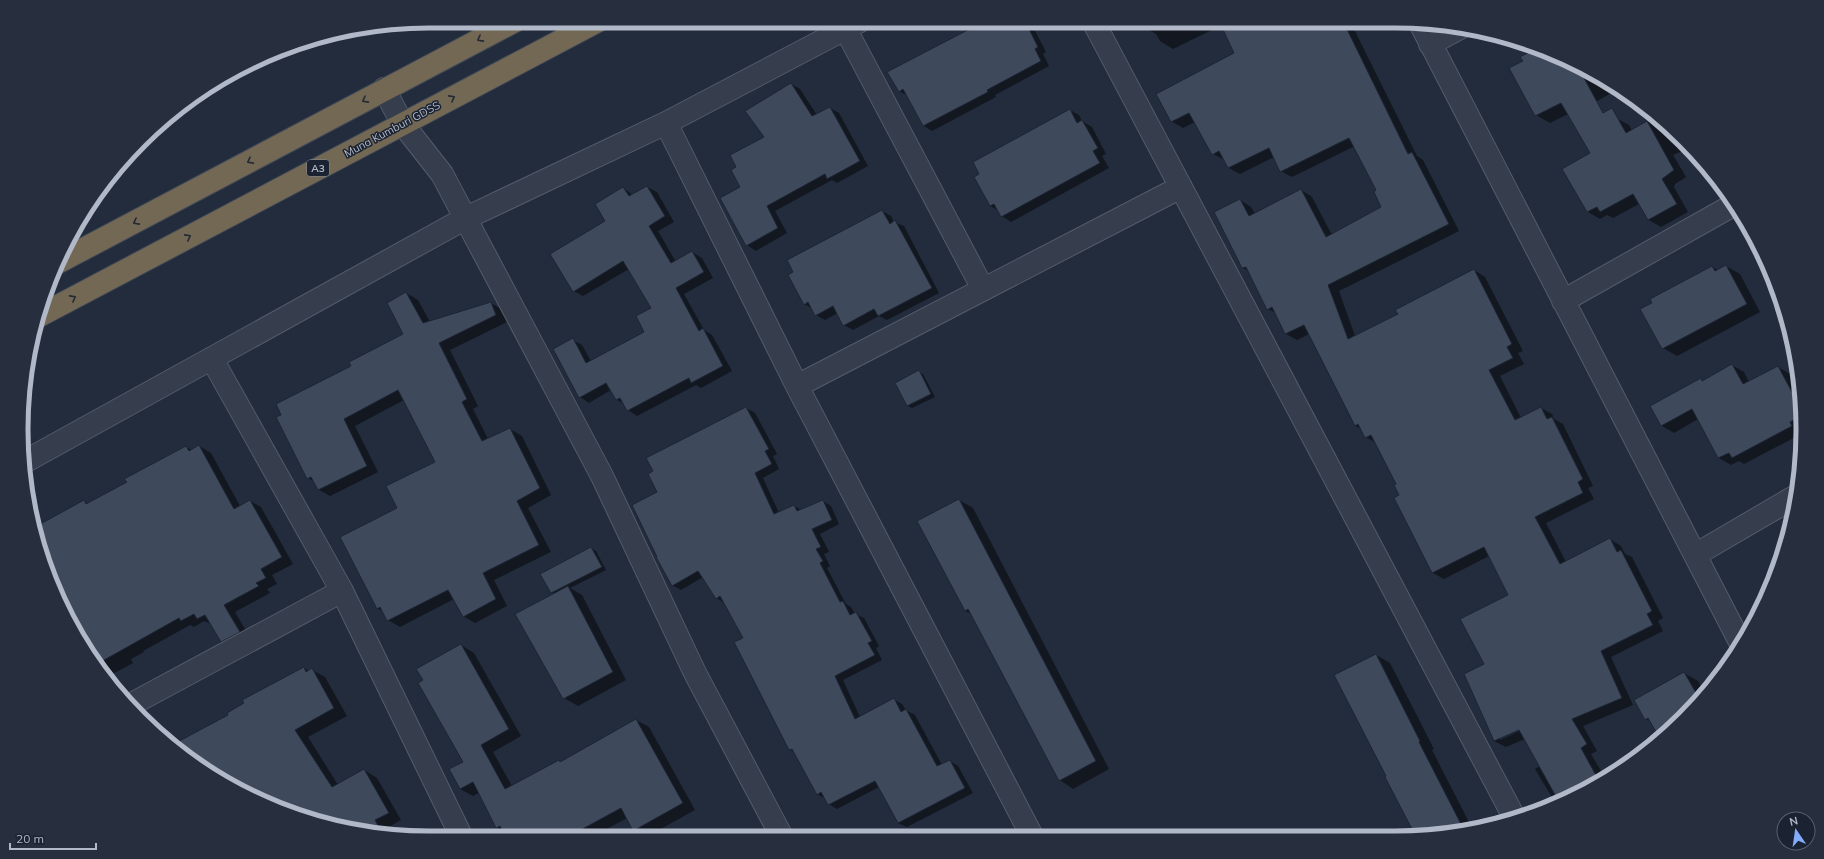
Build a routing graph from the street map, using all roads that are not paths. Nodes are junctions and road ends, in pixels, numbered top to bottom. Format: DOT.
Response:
graph roads {
  1 [pos="502,28"];
  2 [pos="585,28"];
  3 [pos="847,28"];
  4 [pos="854,28"];
  5 [pos="1097,28"];
  6 [pos="1423,29"];
  7 [pos="1452,32"];
  8 [pos="1430,44"];
  9 [pos="384,90"];
  10 [pos="666,123"];
  11 [pos="402,124"];
  12 [pos="1181,187"];
  13 [pos="1729,207"];
  14 [pos="464,219"];
  15 [pos="66,259"];
  16 [pos="983,289"];
  17 [pos="1563,301"];
  18 [pos="46,312"];
  19 [pos="212,359"];
  20 [pos="797,386"];
  21 [pos="29,459"];
  22 [pos="1790,500"];
  23 [pos="1695,555"];
  24 [pos="342,591"];
  25 [pos="1738,637"];
  26 [pos="136,702"];
  27 [pos="1512,813"];
  28 [pos="455,831"];
  29 [pos="779,831"];
  30 [pos="1029,831"];
  1 -- 9 [label="highway, one-way"];
  11 -- 2 [label="highway, Muna Kumburi GDSS / A3, one-way"];
  3 -- 10 [label="street"];
  4 -- 16 [label="street"];
  5 -- 12 [label="street"];
  6 -- 8 [label="street"];
  7 -- 8 [label="street"];
  8 -- 17 [label="street"];
  9 -- 11 [label="street"];
  9 -- 15 [label="highway, one-way"];
  10 -- 14 [label="street"];
  10 -- 20 [label="street"];
  11 -- 14 [label="street"];
  18 -- 11 [label="highway, Muna Kumburi GDSS / A3, one-way"];
  12 -- 16 [label="street"];
  12 -- 27 [label="street"];
  13 -- 17 [label="street"];
  14 -- 19 [label="street"];
  14 -- 29 [label="street"];
  16 -- 20 [label="street"];
  17 -- 23 [label="street"];
  19 -- 21 [label="street"];
  19 -- 24 [label="street"];
  20 -- 30 [label="street"];
  22 -- 23 [label="street"];
  23 -- 25 [label="street"];
  24 -- 26 [label="street"];
  24 -- 28 [label="street"];
}
